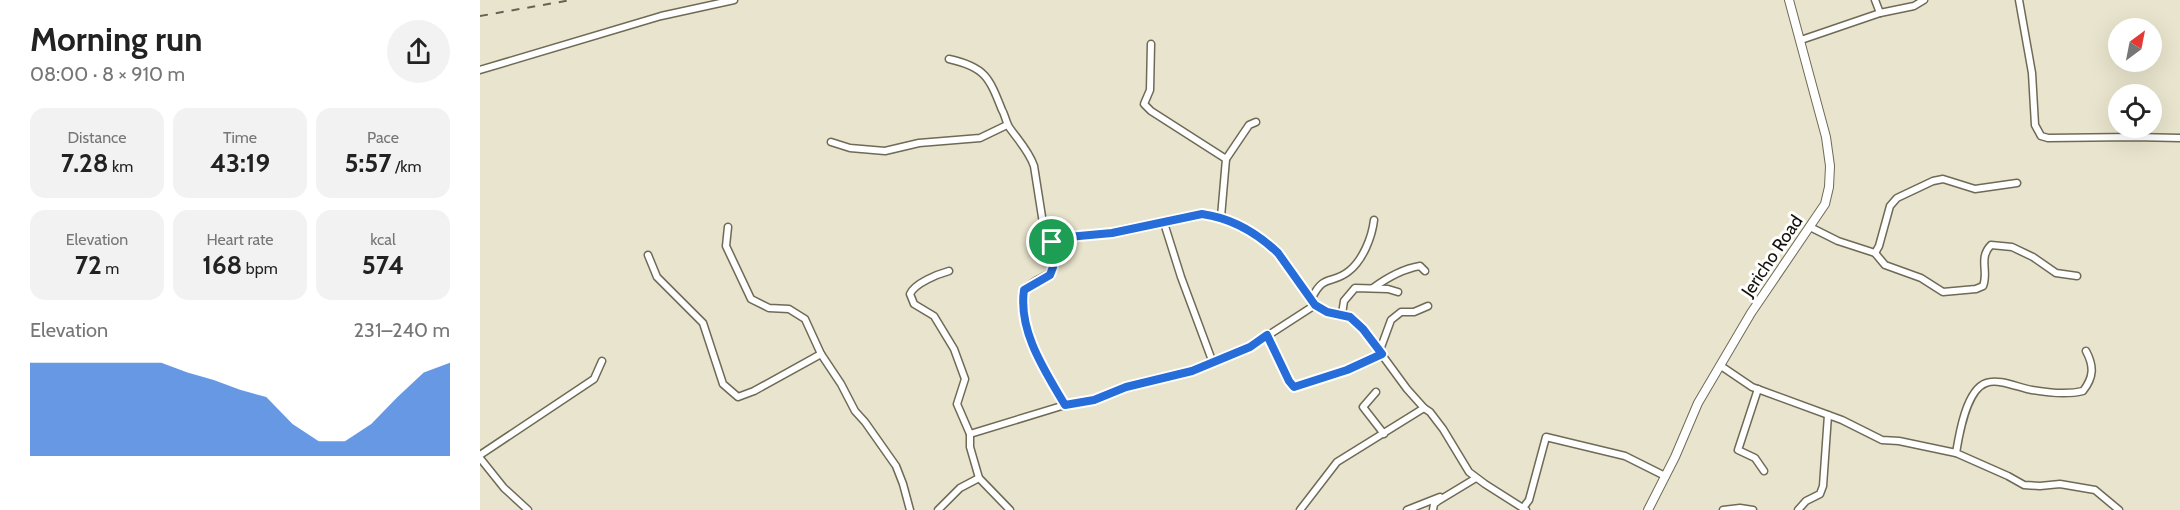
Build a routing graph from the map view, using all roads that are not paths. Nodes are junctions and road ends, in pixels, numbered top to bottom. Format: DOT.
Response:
graph roads {
  1 [pos="734,0"];
  2 [pos="1789,0"];
  3 [pos="1875,0"];
  4 [pos="1924,0"];
  5 [pos="2019,0"];
  6 [pos="1880,13"];
  7 [pos="1801,40"];
  8 [pos="1151,44"];
  9 [pos="949,59"];
  10 [pos="480,70"];
  11 [pos="1256,122"];
  12 [pos="1007,125"];
  13 [pos="2180,138"];
  14 [pos="831,142"];
  15 [pos="1226,159"];
  16 [pos="2017,183"];
  17 [pos="1221,217"];
  18 [pos="1374,220"];
  19 [pos="1164,223"];
  20 [pos="728,227"];
  21 [pos="1810,227"];
  22 [pos="1052,242"];
  23 [pos="1875,252"];
  24 [pos="648,255"];
  25 [pos="949,271"];
  26 [pos="1425,271"];
  27 [pos="2077,276"];
  28 [pos="1373,288"];
  29 [pos="1398,292"];
  30 [pos="1312,298"];
  31 [pos="1315,305"];
  32 [pos="1428,306"];
  33 [pos="1342,314"];
  34 [pos="1267,335"];
  35 [pos="2086,351"];
  36 [pos="1381,352"];
  37 [pos="821,354"];
  38 [pos="602,361"];
  39 [pos="1213,363"];
  40 [pos="1721,366"];
  41 [pos="1758,389"];
  42 [pos="1376,392"];
  43 [pos="1065,405"];
  44 [pos="1424,408"];
  45 [pos="1828,415"];
  46 [pos="970,434"];
  47 [pos="1384,434"];
  48 [pos="1956,453"];
  49 [pos="480,456"];
  50 [pos="1764,471"];
  51 [pos="1665,477"];
  52 [pos="979,478"];
  53 [pos="1476,478"];
  54 [pos="1451,493"];
  55 [pos="1525,509"];
  56 [pos="528,510"];
  57 [pos="910,510"];
  58 [pos="938,510"];
  59 [pos="1010,510"];
  60 [pos="1300,510"];
  61 [pos="1407,510"];
  62 [pos="1433,510"];
  63 [pos="1648,510"];
  64 [pos="1723,510"];
  65 [pos="1753,510"];
  66 [pos="1798,510"];
  67 [pos="2119,510"];
  1 -- 10 [label="street"];
  2 -- 7 [label="street, Jericho Road"];
  3 -- 6 [label="street"];
  4 -- 6 [label="street"];
  5 -- 13 [label="street"];
  6 -- 7 [label="street"];
  7 -- 21 [label="street, Jericho Road"];
  8 -- 15 [label="street"];
  9 -- 12 [label="street"];
  11 -- 15 [label="street"];
  12 -- 14 [label="street"];
  12 -- 22 [label="street"];
  15 -- 17 [label="street"];
  16 -- 23 [label="street"];
  17 -- 19 [label="street"];
  17 -- 30 [label="street"];
  18 -- 30 [label="street"];
  19 -- 22 [label="street"];
  19 -- 39 [label="street"];
  20 -- 37 [label="street"];
  21 -- 23 [label="street"];
  21 -- 40 [label="street, Jericho Road"];
  22 -- 43 [label="street"];
  23 -- 27 [label="street"];
  24 -- 37 [label="street"];
  25 -- 46 [label="street"];
  26 -- 28 [label="street"];
  28 -- 29 [label="street"];
  28 -- 33 [label="street"];
  30 -- 31 [label="street"];
  31 -- 33 [label="street"];
  31 -- 34 [label="street"];
  32 -- 36 [label="street"];
  33 -- 36 [label="street"];
  34 -- 36 [label="street"];
  34 -- 39 [label="street"];
  35 -- 48 [label="street"];
  36 -- 44 [label="street"];
  37 -- 57 [label="street"];
  38 -- 49 [label="street"];
  39 -- 43 [label="street"];
  40 -- 41 [label="street"];
  40 -- 51 [label="street, Jericho Road"];
  41 -- 45 [label="street"];
  41 -- 50 [label="street"];
  42 -- 47 [label="street"];
  43 -- 46 [label="street"];
  44 -- 47 [label="street"];
  44 -- 53 [label="street"];
  45 -- 48 [label="street"];
  45 -- 66 [label="street"];
  46 -- 52 [label="street"];
  47 -- 60 [label="street"];
  48 -- 67 [label="street"];
  49 -- 56 [label="street"];
  51 -- 55 [label="street"];
  51 -- 63 [label="street, Jericho Road"];
  52 -- 58 [label="street"];
  52 -- 59 [label="street"];
  53 -- 54 [label="street"];
  53 -- 55 [label="street"];
  54 -- 61 [label="street"];
  54 -- 62 [label="street"];
  64 -- 65 [label="street"];
}
